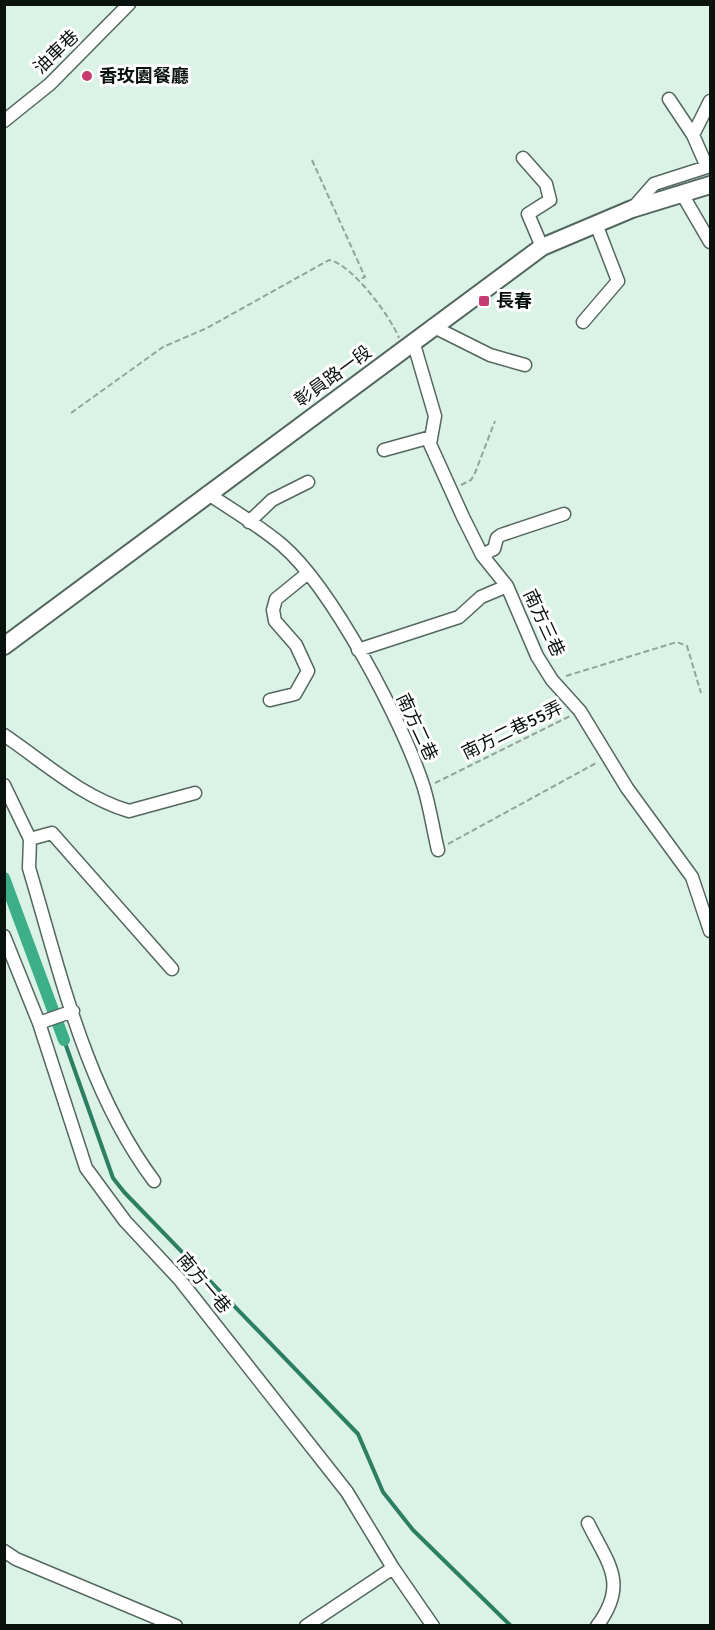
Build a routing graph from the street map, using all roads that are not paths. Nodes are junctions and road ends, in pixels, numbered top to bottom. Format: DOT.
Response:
graph roads {
  1 [pos="129,4"];
  2 [pos="669,99"];
  3 [pos="711,101"];
  4 [pos="4,121"];
  5 [pos="693,135"];
  6 [pos="523,158"];
  7 [pos="711,185"];
  8 [pos="682,194"];
  9 [pos="632,209"];
  10 [pos="596,224"];
  11 [pos="711,242"];
  12 [pos="542,247"];
  13 [pos="583,321"];
  14 [pos="432,326"];
  15 [pos="408,345"];
  16 [pos="525,365"];
  17 [pos="431,437"];
  18 [pos="384,450"];
  19 [pos="308,482"];
  20 [pos="207,493"];
  21 [pos="564,514"];
  22 [pos="249,522"];
  23 [pos="482,555"];
  24 [pos="308,573"];
  25 [pos="507,586"];
  26 [pos="4,646"];
  27 [pos="358,650"];
  28 [pos="270,700"];
  29 [pos="4,735"];
  30 [pos="4,785"];
  31 [pos="195,793"];
  32 [pos="30,839"];
  33 [pos="438,850"];
  34 [pos="711,931"];
  35 [pos="4,936"];
  36 [pos="172,969"];
  37 [pos="73,1011"];
  38 [pos="39,1023"];
  39 [pos="154,1181"];
  40 [pos="588,1523"];
  41 [pos="4,1551"];
  42 [pos="393,1568"];
  43 [pos="176,1626"];
  44 [pos="306,1626"];
  45 [pos="433,1626"];
  46 [pos="597,1626"];
  1 -- 4 [label="street, 油車巷"];
  2 -- 5 [label="street"];
  3 -- 5 [label="street"];
  5 -- 9 [label="street"];
  6 -- 12 [label="street"];
  7 -- 8 [label="main road, 彰員路一段"];
  8 -- 9 [label="main road, 彰員路一段"];
  8 -- 11 [label="street"];
  9 -- 10 [label="main road, 彰員路一段"];
  10 -- 12 [label="main road, 彰員路一段"];
  10 -- 13 [label="street"];
  12 -- 14 [label="main road, 彰員路一段"];
  14 -- 15 [label="main road, 彰員路一段"];
  14 -- 16 [label="street"];
  15 -- 17 [label="street, 南方三巷"];
  15 -- 20 [label="main road, 彰員路一段"];
  17 -- 18 [label="street"];
  17 -- 23 [label="street, 南方三巷"];
  19 -- 22 [label="street"];
  20 -- 22 [label="street, 南方二巷"];
  20 -- 26 [label="main road, 彰員路一段"];
  21 -- 23 [label="street"];
  22 -- 24 [label="street, 南方二巷"];
  23 -- 25 [label="street, 南方三巷"];
  24 -- 27 [label="street, 南方二巷"];
  24 -- 28 [label="street"];
  25 -- 27 [label="street"];
  25 -- 34 [label="street, 南方三巷"];
  27 -- 33 [label="street, 南方二巷"];
  29 -- 31 [label="street"];
  30 -- 32 [label="street"];
  32 -- 36 [label="street"];
  32 -- 37 [label="street"];
  35 -- 38 [label="street, 南方一巷"];
  37 -- 38 [label="street"];
  37 -- 39 [label="street"];
  38 -- 42 [label="street, 南方一巷"];
  40 -- 46 [label="street"];
  41 -- 43 [label="street"];
  42 -- 44 [label="street"];
  42 -- 45 [label="street, 南方一巷"];
}
